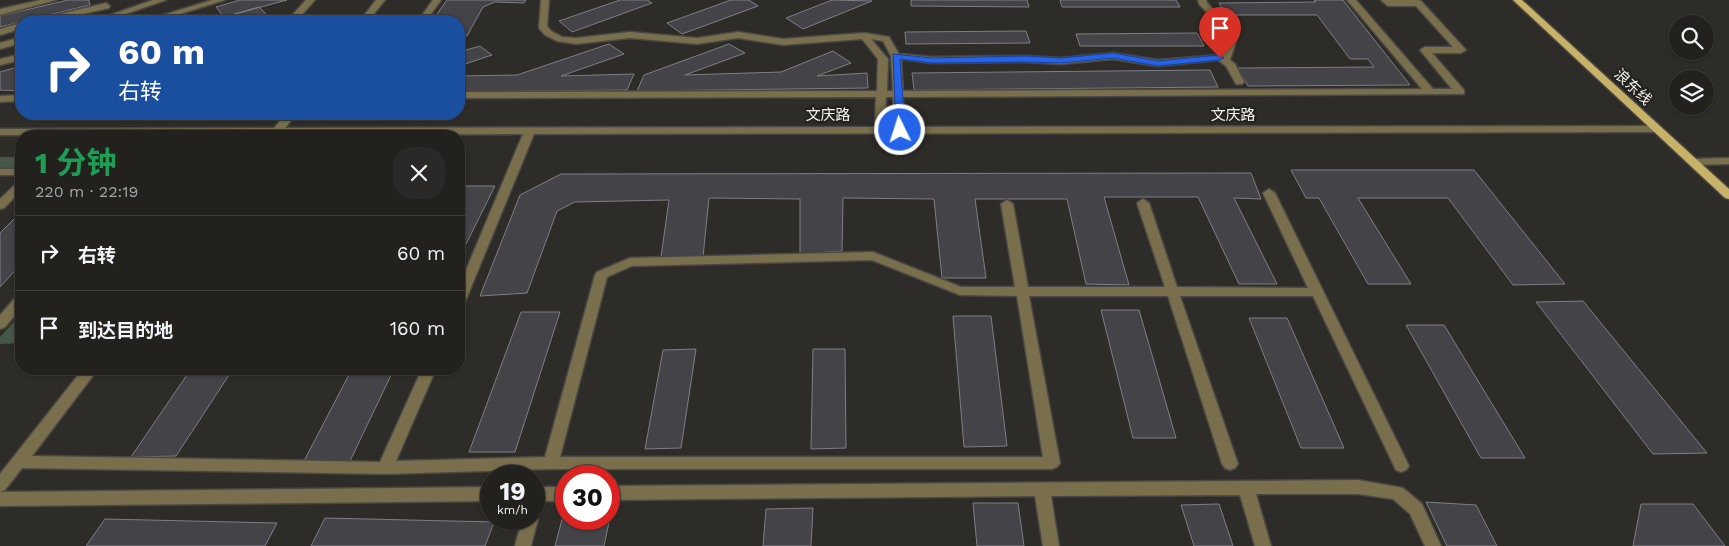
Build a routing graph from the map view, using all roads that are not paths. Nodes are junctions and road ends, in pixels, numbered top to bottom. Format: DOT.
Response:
graph roads {
  1 [pos="52,0"];
  2 [pos="221,0"];
  3 [pos="312,0"];
  4 [pos="381,0"];
  5 [pos="437,0"];
  6 [pos="545,0"];
  7 [pos="1202,0"];
  8 [pos="1351,0"];
  9 [pos="1385,0"];
  10 [pos="1518,0"];
  11 [pos="161,1"];
  12 [pos="105,3"];
  13 [pos="0,12"];
  14 [pos="64,15"];
  15 [pos="109,15"];
  16 [pos="119,15"];
  17 [pos="168,15"];
  18 [pos="178,15"];
  19 [pos="297,15"];
  20 [pos="369,15"];
  21 [pos="426,15"];
  22 [pos="15,28"];
  23 [pos="0,32"];
  24 [pos="864,36"];
  25 [pos="15,42"];
  26 [pos="0,46"];
  27 [pos="896,56"];
  28 [pos="15,58"];
  29 [pos="1225,61"];
  30 [pos="0,62"];
  31 [pos="1239,82"];
  32 [pos="1430,92"];
  33 [pos="881,93"];
  34 [pos="898,93"];
  35 [pos="465,95"];
  36 [pos="15,98"];
  37 [pos="0,99"];
  38 [pos="287,120"];
  39 [pos="1656,129"];
  40 [pos="279,130"];
  41 [pos="880,130"];
  42 [pos="900,130"];
  43 [pos="530,131"];
  44 [pos="0,132"];
  45 [pos="15,132"];
  46 [pos="465,132"];
  47 [pos="1729,161"];
  48 [pos="1692,162"];
  49 [pos="0,172"];
  50 [pos="15,172"];
  51 [pos="15,191"];
  52 [pos="1268,193"];
  53 [pos="1729,195"];
  54 [pos="1143,203"];
  55 [pos="1007,204"];
  56 [pos="0,205"];
  57 [pos="465,288"];
  58 [pos="1022,291"];
  59 [pos="1171,291"];
  60 [pos="1317,292"];
  61 [pos="15,307"];
  62 [pos="0,324"];
  63 [pos="86,375"];
  64 [pos="426,375"];
  65 [pos="18,462"];
  66 [pos="551,463"];
  67 [pos="1230,464"];
  68 [pos="1401,466"];
  69 [pos="385,468"];
  70 [pos="0,485"];
  71 [pos="1246,488"];
  72 [pos="1042,490"];
  73 [pos="620,493"];
  74 [pos="480,494"];
  75 [pos="0,498"];
  76 [pos="527,530"];
  77 [pos="523,546"];
  78 [pos="1051,546"];
  79 [pos="1263,546"];
  80 [pos="1433,546"];
  1 -- 13 [label="street"];
  2 -- 18 [label="street"];
  3 -- 19 [label="street"];
  4 -- 20 [label="street"];
  5 -- 21 [label="street"];
  6 -- 24 [label="street"];
  7 -- 29 [label="street"];
  8 -- 32 [label="street"];
  9 -- 32 [label="street"];
  10 -- 39 [label="main road, 浪东线"];
  11 -- 16 [label="street"];
  11 -- 17 [label="street"];
  12 -- 14 [label="street"];
  12 -- 15 [label="street"];
  22 -- 23 [label="street"];
  24 -- 27 [label="street"];
  24 -- 33 [label="street"];
  25 -- 26 [label="street"];
  27 -- 29 [label="street"];
  27 -- 34 [label="street"];
  28 -- 30 [label="street"];
  29 -- 31 [label="street"];
  32 -- 34 [label="street"];
  33 -- 34 [label="street"];
  33 -- 35 [label="street"];
  33 -- 41 [label="street"];
  34 -- 42 [label="street"];
  36 -- 37 [label="street"];
  38 -- 40 [label="street"];
  39 -- 42 [label="street, 文庆路"];
  39 -- 48 [label="main road, 浪东线"];
  41 -- 42 [label="street, 文庆路"];
  41 -- 43 [label="street, 文庆路"];
  43 -- 46 [label="street, 文庆路"];
  43 -- 57 [label="street"];
  44 -- 45 [label="street, 文庆路"];
  47 -- 48 [label="street"];
  48 -- 53 [label="main road, 浪东线"];
  49 -- 50 [label="street"];
  51 -- 56 [label="street"];
  52 -- 60 [label="street"];
  54 -- 59 [label="street"];
  55 -- 58 [label="street"];
  58 -- 59 [label="street"];
  58 -- 66 [label="street"];
  58 -- 66 [label="street"];
  59 -- 60 [label="street"];
  59 -- 67 [label="street"];
  60 -- 68 [label="street"];
  61 -- 62 [label="street"];
  63 -- 65 [label="street"];
  64 -- 69 [label="street"];
  65 -- 69 [label="street"];
  65 -- 70 [label="street"];
  66 -- 69 [label="street"];
  71 -- 72 [label="street"];
  71 -- 79 [label="street"];
  71 -- 80 [label="street"];
  72 -- 73 [label="street"];
  72 -- 78 [label="street"];
  74 -- 75 [label="street"];
  76 -- 77 [label="street"];
}
